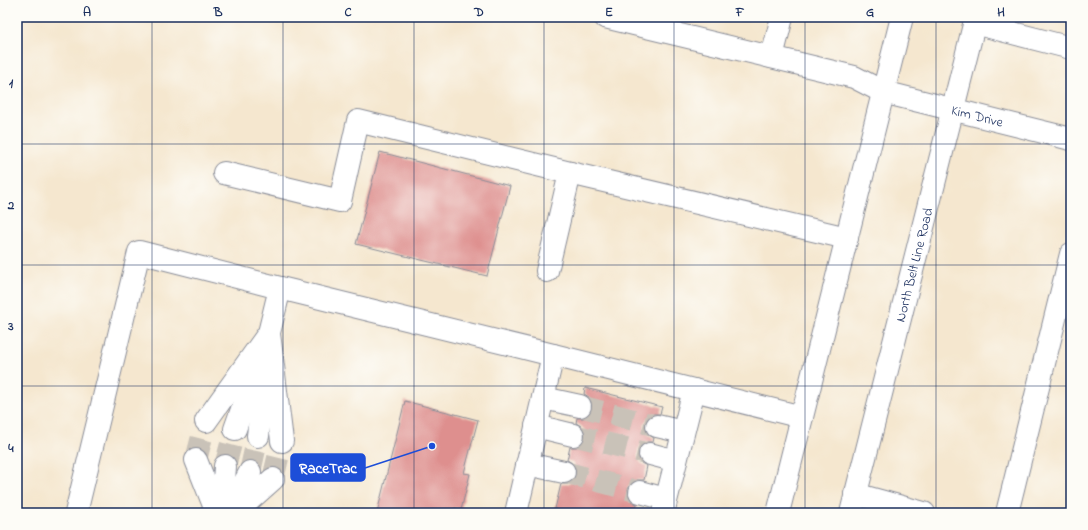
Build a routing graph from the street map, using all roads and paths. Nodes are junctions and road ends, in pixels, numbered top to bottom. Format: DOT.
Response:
graph roads {
  1 [pos="605,17"];
  2 [pos="782,17"];
  3 [pos="902,17"];
  4 [pos="975,20"];
  5 [pos="1071,48"];
  6 [pos="772,57"];
  7 [pos="883,92"];
  8 [pos="953,109"];
  9 [pos="1071,139"];
  10 [pos="224,173"];
  11 [pos="570,173"];
  12 [pos="847,238"];
  13 [pos="1071,254"];
  14 [pos="548,271"];
  15 [pos="280,288"];
  16 [pos="269,333"];
  17 [pos="552,355"];
  18 [pos="694,390"];
  19 [pos="543,398"];
  20 [pos="580,406"];
  21 [pos="802,417"];
  22 [pos="206,421"];
  23 [pos="536,426"];
  24 [pos="657,426"];
  25 [pos="234,429"];
  26 [pos="683,432"];
  27 [pos="573,435"];
  28 [pos="258,436"];
  29 [pos="282,441"];
  30 [pos="650,454"];
  31 [pos="196,460"];
  32 [pos="676,460"];
  33 [pos="527,464"];
  34 [pos="225,466"];
  35 [pos="250,472"];
  36 [pos="564,472"];
  37 [pos="273,479"];
  38 [pos="640,492"];
  39 [pos="853,504"];
  40 [pos="665,506"];
  41 [pos="76,513"];
  42 [pos="217,513"];
  43 [pos="222,513"];
  44 [pos="228,513"];
  45 [pos="236,513"];
  46 [pos="517,513"];
  47 [pos="778,513"];
  48 [pos="924,513"];
  49 [pos="1007,513"];
  1 -- 6 [label="main road, Kim Drive"];
  2 -- 6 [label="main road"];
  3 -- 7 [label="main road"];
  4 -- 5 [label="main road"];
  4 -- 8 [label="main road, North Belt Line Road"];
  6 -- 7 [label="main road, Kim Drive"];
  7 -- 8 [label="main road, Kim Drive"];
  7 -- 12 [label="main road"];
  8 -- 9 [label="main road, Kim Drive"];
  8 -- 39 [label="main road, North Belt Line Road"];
  10 -- 11 [label="main road"];
  11 -- 12 [label="main road"];
  11 -- 14 [label="main road"];
  12 -- 21 [label="main road"];
  13 -- 49 [label="main road"];
  15 -- 16 [label="main road"];
  15 -- 17 [label="main road"];
  15 -- 41 [label="main road"];
  16 -- 22 [label="main road"];
  16 -- 25 [label="main road"];
  16 -- 28 [label="main road"];
  16 -- 29 [label="main road"];
  17 -- 18 [label="main road"];
  17 -- 19 [label="main road"];
  18 -- 21 [label="main road"];
  18 -- 26 [label="main road"];
  19 -- 20 [label="main road"];
  19 -- 23 [label="main road"];
  21 -- 47 [label="main road"];
  23 -- 27 [label="main road"];
  23 -- 33 [label="main road"];
  24 -- 26 [label="main road"];
  26 -- 32 [label="main road"];
  30 -- 32 [label="main road"];
  31 -- 42 [label="main road"];
  32 -- 40 [label="main road"];
  33 -- 36 [label="main road"];
  33 -- 46 [label="main road"];
  34 -- 43 [label="main road"];
  35 -- 44 [label="main road"];
  37 -- 45 [label="main road"];
  38 -- 40 [label="main road"];
  39 -- 48 [label="main road"];
}
